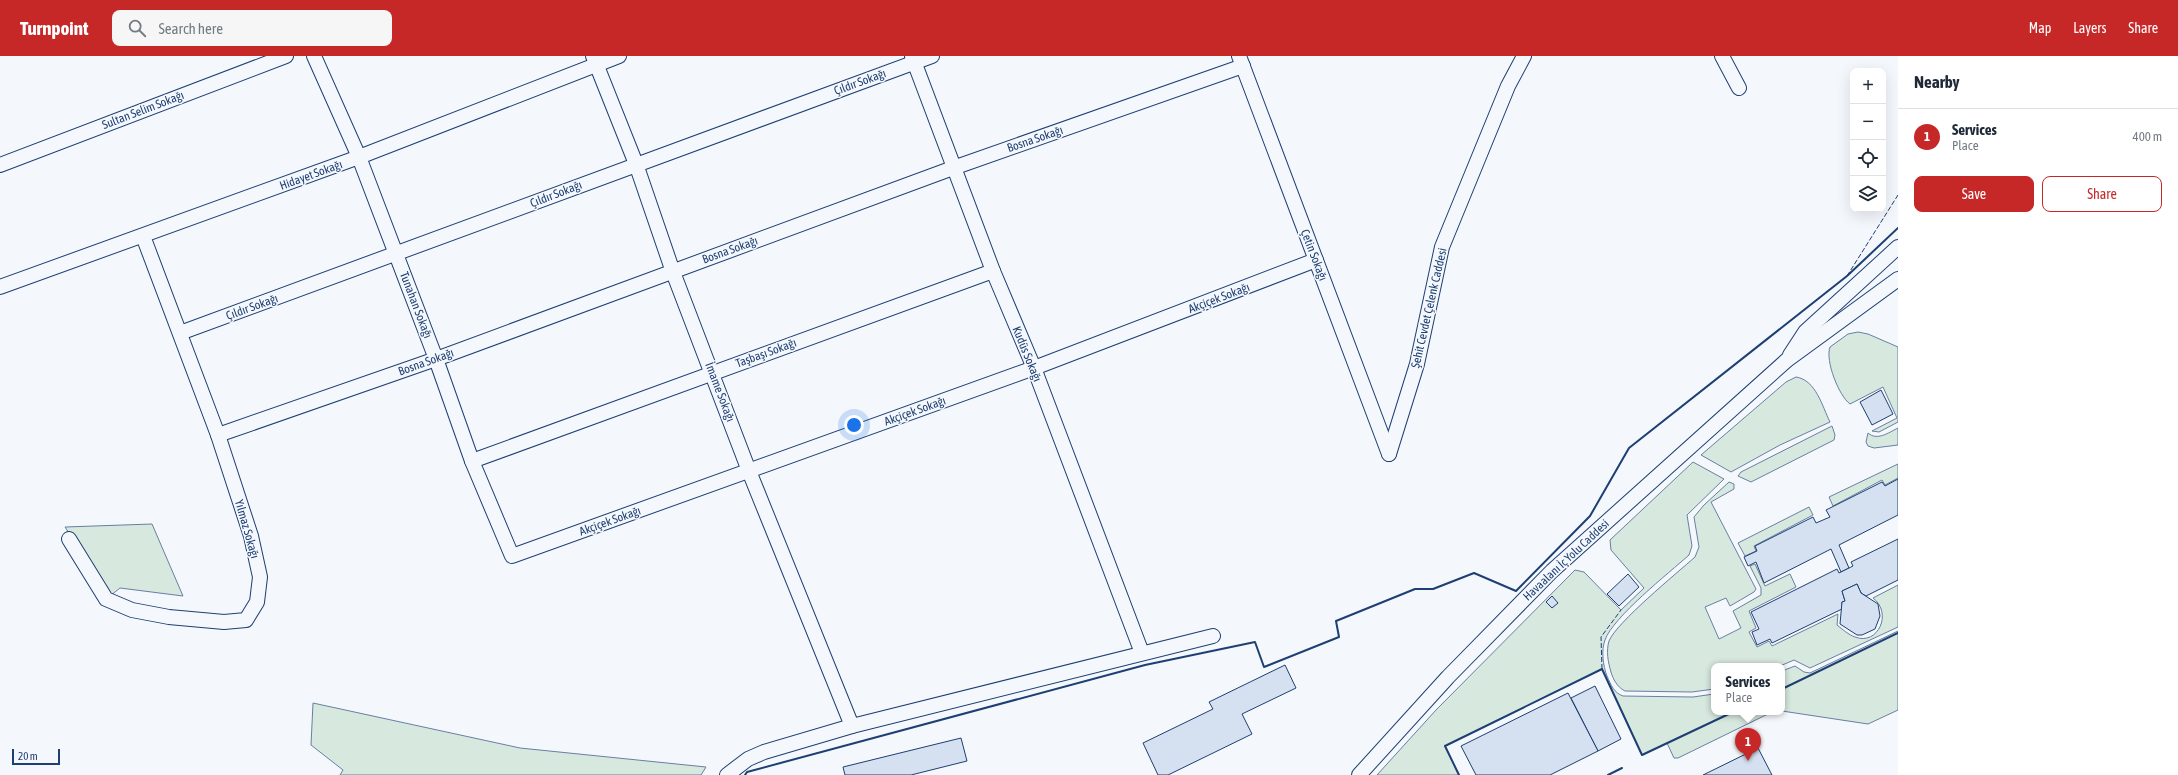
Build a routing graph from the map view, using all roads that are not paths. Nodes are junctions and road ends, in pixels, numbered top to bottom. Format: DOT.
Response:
graph roads {
  1 [pos="286,56"];
  2 [pos="314,56"];
  3 [pos="619,56"];
  4 [pos="932,56"];
  5 [pos="1524,56"];
  6 [pos="1722,56"];
  7 [pos="913,59"];
  8 [pos="595,60"];
  9 [pos="1241,61"];
  10 [pos="1739,88"];
  11 [pos="359,158"];
  12 [pos="636,164"];
  13 [pos="0,165"];
  14 [pos="953,168"];
  15 [pos="143,236"];
  16 [pos="1898,247"];
  17 [pos="397,254"];
  18 [pos="1316,260"];
  19 [pos="993,271"];
  20 [pos="673,272"];
  21 [pos="1898,279"];
  22 [pos="0,287"];
  23 [pos="180,333"];
  24 [pos="436,359"];
  25 [pos="1787,360"];
  26 [pos="1034,368"];
  27 [pos="713,372"];
  28 [pos="218,435"];
  29 [pos="1389,454"];
  30 [pos="472,461"];
  31 [pos="749,471"];
  32 [pos="69,538"];
  33 [pos="512,556"];
  34 [pos="1213,636"];
  35 [pos="1142,653"];
  36 [pos="852,726"];
  37 [pos="727,775"];
  38 [pos="1359,775"];
  1 -- 13 [label="street, Sultan Selim Sokağı"];
  2 -- 11 [label="street, Tunahan Sokağı"];
  3 -- 8 [label="street, Hidayet Sokağı"];
  4 -- 7 [label="street, Çıldır Sokağı"];
  5 -- 29 [label="street, Şehit Cevdet Çelenk Caddesi"];
  6 -- 10 [label="street"];
  7 -- 12 [label="street, Çıldır Sokağı"];
  7 -- 14 [label="street, Kudüs Sokağı"];
  8 -- 11 [label="street, Hidayet Sokağı"];
  8 -- 12 [label="street, İmame Sokağı"];
  9 -- 14 [label="street, Bosna Sokağı"];
  9 -- 18 [label="street, Çetin Sokağı"];
  11 -- 15 [label="street, Hidayet Sokağı"];
  11 -- 17 [label="street, Tunahan Sokağı"];
  12 -- 17 [label="street, Çıldır Sokağı"];
  12 -- 20 [label="street, İmame Sokağı"];
  14 -- 19 [label="street, Kudüs Sokağı"];
  14 -- 20 [label="street, Bosna Sokağı"];
  15 -- 22 [label="street, Hidayet Sokağı"];
  15 -- 23 [label="street, Yılmaz Sokağı"];
  16 -- 25 [label="street, Havaalanı İç Yolu Caddesi"];
  17 -- 23 [label="street, Çıldır Sokağı"];
  17 -- 24 [label="street, Tunahan Sokağı"];
  18 -- 26 [label="street, Akçiçek Sokağı"];
  18 -- 29 [label="street, Çetin Sokağı"];
  19 -- 26 [label="street, Kudüs Sokağı"];
  19 -- 27 [label="street, Taşbaşı Sokağı"];
  20 -- 24 [label="street, Bosna Sokağı"];
  20 -- 27 [label="street, İmame Sokağı"];
  21 -- 25 [label="street, Havaalanı İç Yolu Caddesi"];
  23 -- 28 [label="street, Yılmaz Sokağı"];
  24 -- 28 [label="street, Bosna Sokağı"];
  24 -- 30 [label="street, Tunahan Sokağı"];
  25 -- 38 [label="street, Havaalanı İç Yolu Caddesi"];
  26 -- 31 [label="street, Akçiçek Sokağı"];
  26 -- 35 [label="street, Kudüs Sokağı"];
  27 -- 30 [label="street, Taşbaşı Sokağı"];
  27 -- 31 [label="street, İmame Sokağı"];
  28 -- 32 [label="street, Yılmaz Sokağı"];
  30 -- 33 [label="street, Tunahan Sokağı"];
  31 -- 33 [label="street, Akçiçek Sokağı"];
  31 -- 36 [label="street, İmame Sokağı"];
  34 -- 35 [label="street"];
  35 -- 36 [label="street"];
  36 -- 37 [label="street"];
}
